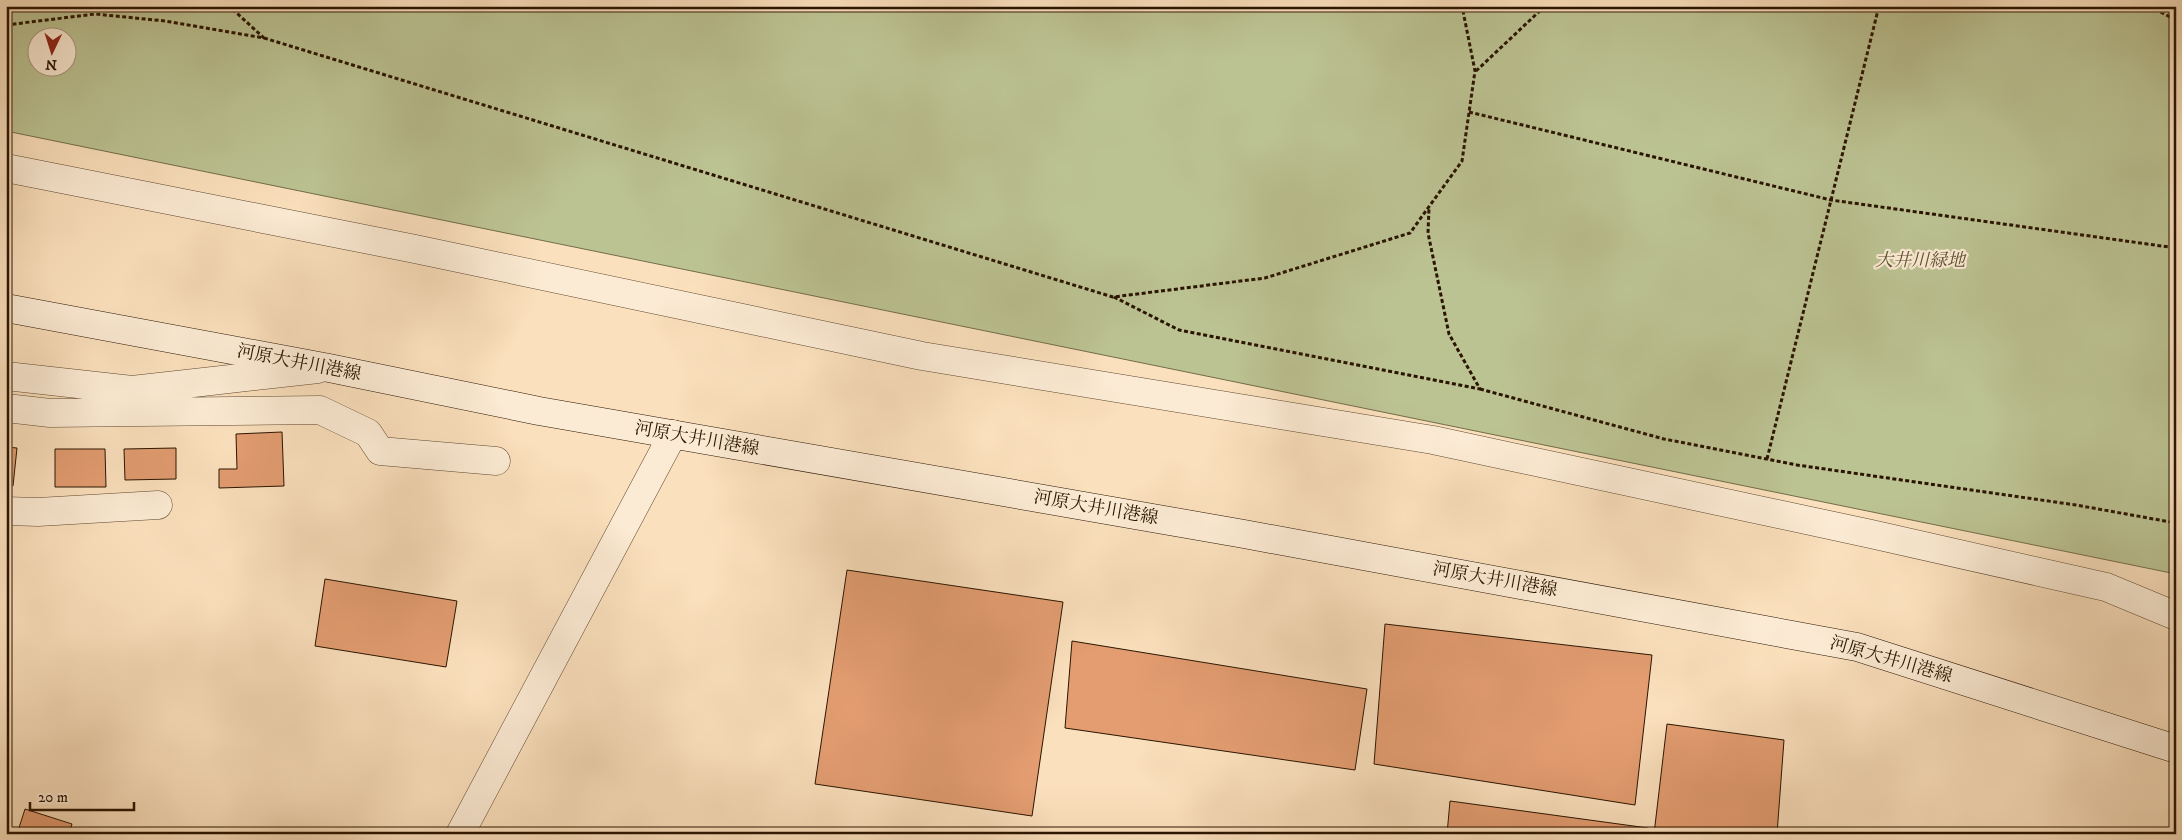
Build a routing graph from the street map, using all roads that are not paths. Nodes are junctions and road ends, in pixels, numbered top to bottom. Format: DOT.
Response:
graph roads {
  1 [pos="6,168"];
  2 [pos="6,308"];
  3 [pos="329,368"];
  4 [pos="6,376"];
  5 [pos="6,408"];
  6 [pos="673,434"];
  7 [pos="496,461"];
  8 [pos="158,505"];
  9 [pos="6,511"];
  10 [pos="2176,616"];
  11 [pos="2176,748"];
  12 [pos="460,834"];
  1 -- 10 [label="street"];
  2 -- 3 [label="street, 河原大井川港線"];
  3 -- 4 [label="street"];
  3 -- 6 [label="street, 河原大井川港線"];
  5 -- 7 [label="street"];
  6 -- 11 [label="street, 河原大井川港線"];
  6 -- 12 [label="street"];
  8 -- 9 [label="street"];
}
